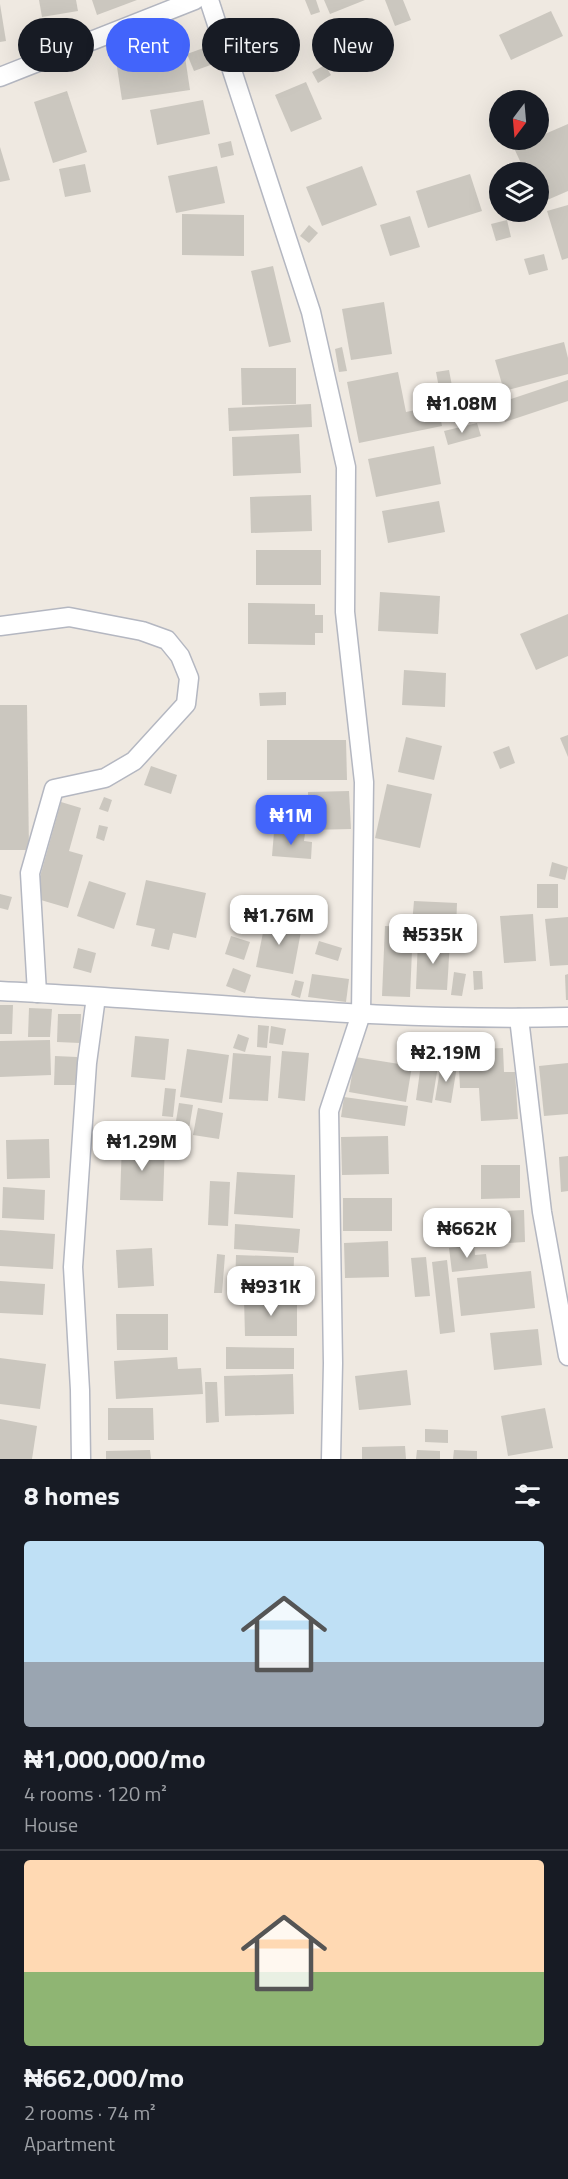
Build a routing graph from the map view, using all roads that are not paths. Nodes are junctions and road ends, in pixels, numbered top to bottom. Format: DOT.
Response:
graph roads {
  1 [pos="195,0"];
  2 [pos="209,0"];
  3 [pos="0,77"];
  4 [pos="0,626"];
  5 [pos="0,991"];
  6 [pos="37,993"];
  7 [pos="96,997"];
  8 [pos="362,1014"];
  9 [pos="568,1017"];
  10 [pos="519,1018"];
  11 [pos="568,1356"];
  12 [pos="81,1459"];
  13 [pos="331,1459"];
  1 -- 3 [label="street"];
  2 -- 8 [label="street"];
  4 -- 6 [label="street"];
  5 -- 6 [label="street"];
  6 -- 7 [label="street"];
  7 -- 8 [label="street"];
  7 -- 12 [label="street"];
  8 -- 10 [label="street"];
  8 -- 13 [label="street"];
  9 -- 10 [label="street"];
  10 -- 11 [label="street"];
}
